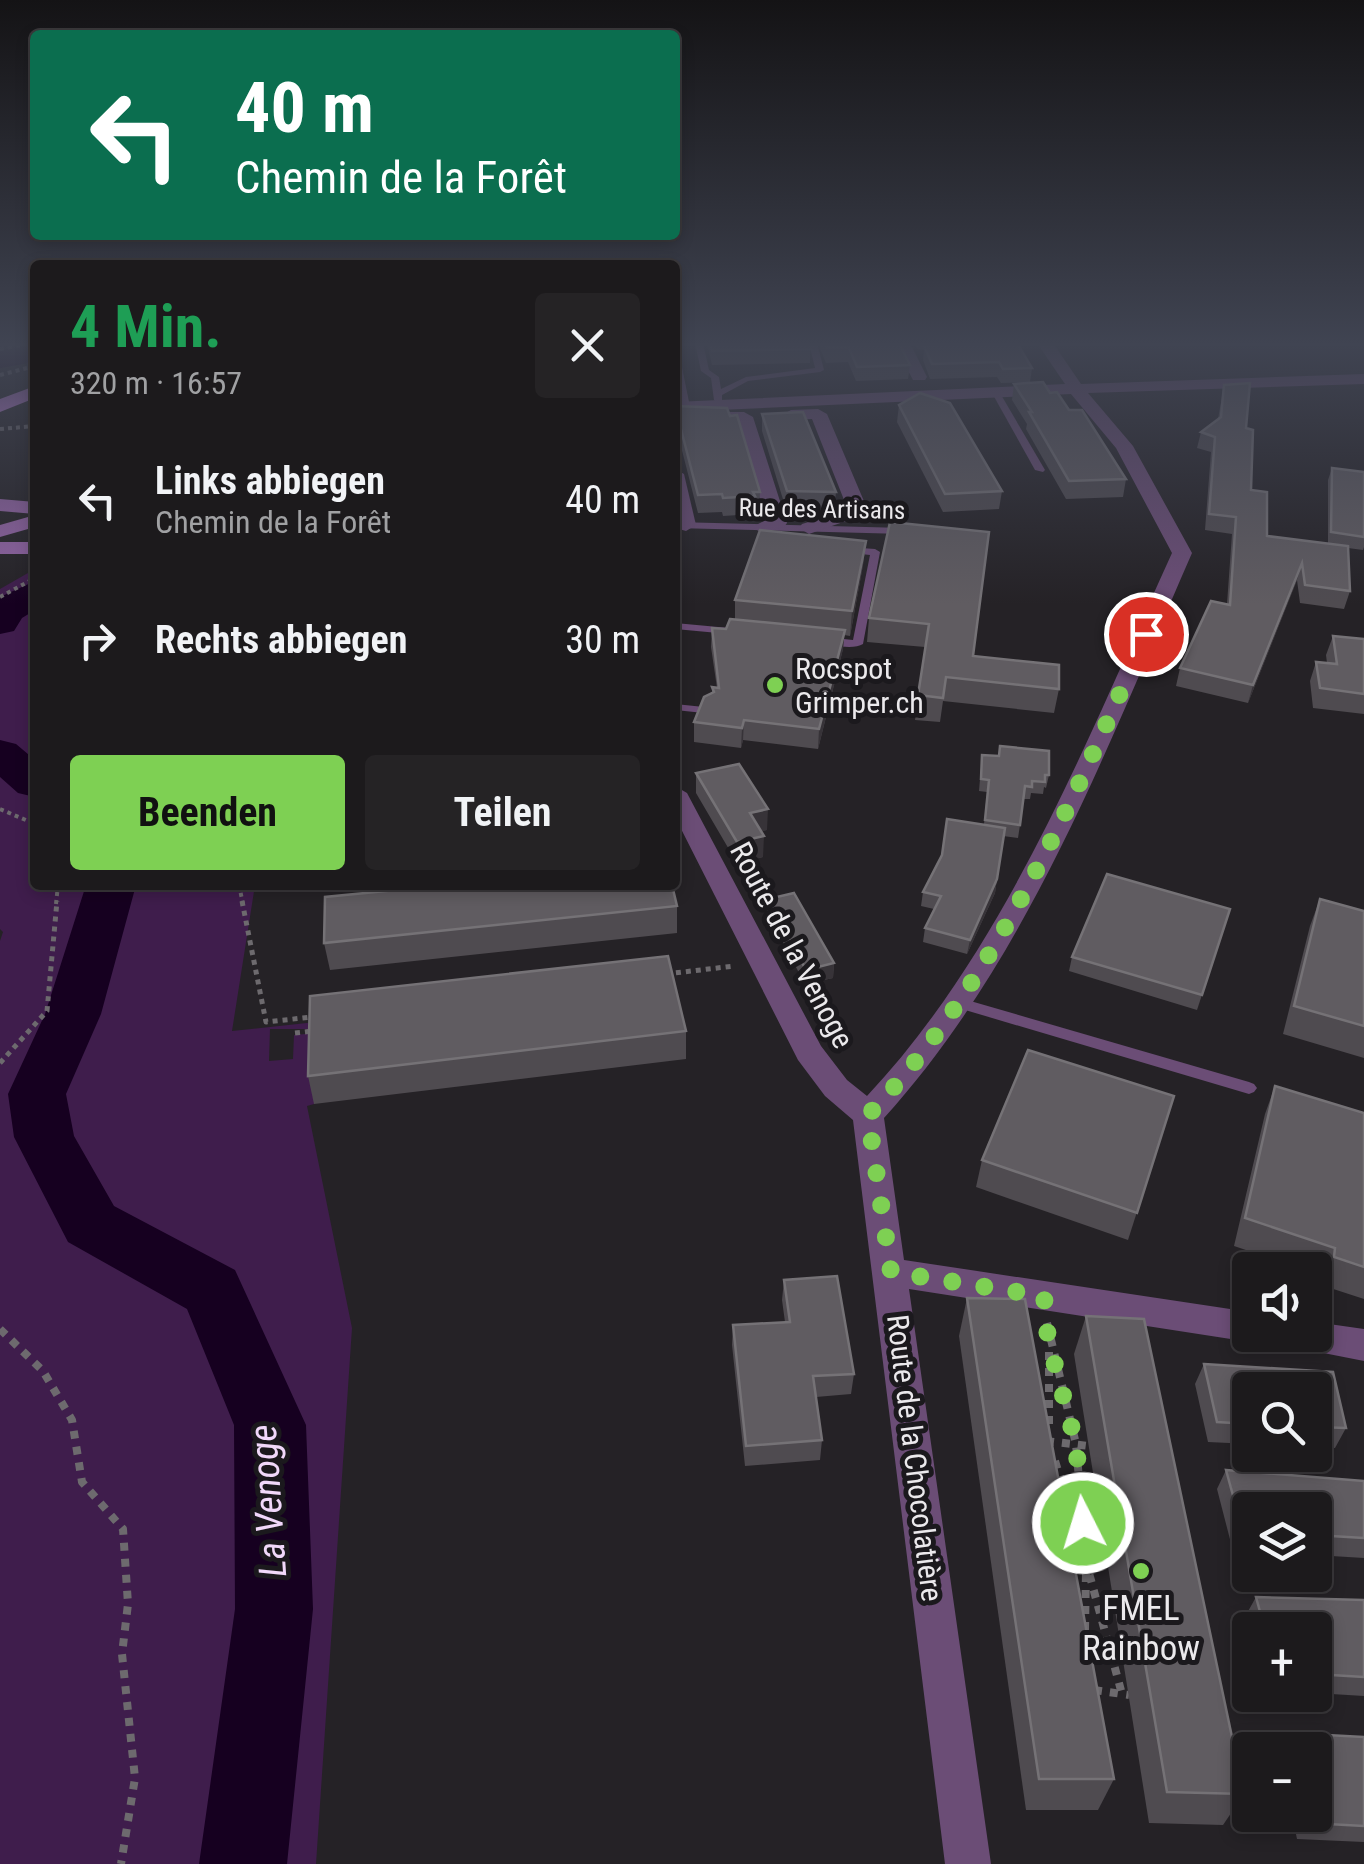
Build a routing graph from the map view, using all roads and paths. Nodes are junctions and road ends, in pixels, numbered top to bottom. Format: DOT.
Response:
graph roads {
  1 [pos="748,430"];
  2 [pos="825,430"];
  3 [pos="1017,430"];
  4 [pos="1111,430"];
  5 [pos="1040,470"];
  6 [pos="0,504"];
  7 [pos="30,507"];
  8 [pos="887,512"];
  9 [pos="859,513"];
  10 [pos="30,524"];
  11 [pos="680,525"];
  12 [pos="762,527"];
  13 [pos="922,531"];
  14 [pos="802,534"];
  15 [pos="2,539"];
  16 [pos="30,547"];
  17 [pos="838,549"];
  18 [pos="30,581"];
  19 [pos="0,598"];
  20 [pos="680,625"];
  21 [pos="747,633"];
  22 [pos="802,638"];
  23 [pos="680,708"];
  24 [pos="704,710"];
  25 [pos="680,803"];
  26 [pos="0,809"];
  27 [pos="30,822"];
  28 [pos="58,890"];
  29 [pos="240,890"];
  30 [pos="763,962"];
  31 [pos="648,976"];
  32 [pos="960,1003"];
  33 [pos="323,1016"];
  34 [pos="316,1031"];
  35 [pos="294,1034"];
  36 [pos="0,1063"];
  37 [pos="1249,1088"];
  38 [pos="868,1115"];
  39 [pos="891,1272"];
  40 [pos="1044,1296"];
  41 [pos="1232,1324"];
  42 [pos="0,1329"];
  43 [pos="1332,1340"];
  44 [pos="1050,1344"];
  45 [pos="1364,1345"];
  46 [pos="1033,1440"];
  47 [pos="1048,1442"];
  48 [pos="1076,1444"];
  49 [pos="1088,1446"];
  50 [pos="1086,1562"];
  51 [pos="1085,1634"];
  52 [pos="1084,1688"];
  53 [pos="121,1864"];
  54 [pos="968,1864"];
  1 -- 12 [label="street"];
  2 -- 9 [label="street"];
  3 -- 5 [label="lane"];
  4 -- 32 [label="street"];
  6 -- 7 [label="main road"];
  8 -- 9 [label="lane"];
  9 -- 14 [label="street"];
  10 -- 15 [label="main road"];
  11 -- 12 [label="lane, Rue des Artisans"];
  12 -- 14 [label="lane, Rue des Artisans"];
  13 -- 14 [label="lane, Rue des Artisans"];
  15 -- 16 [label="main road"];
  17 -- 22 [label="lane"];
  18 -- 19 [label="path"];
  20 -- 21 [label="lane"];
  23 -- 24 [label="lane"];
  25 -- 30 [label="street, Route de la Venoge"];
  26 -- 27 [label="path"];
  28 -- 36 [label="path"];
  29 -- 33 [label="path"];
  30 -- 31 [label="path"];
  30 -- 38 [label="street, Route de la Venoge"];
  32 -- 37 [label="lane"];
  32 -- 38 [label="street"];
  34 -- 35 [label="path"];
  38 -- 39 [label="street, Route de la Chocolatière"];
  39 -- 40 [label="street"];
  39 -- 54 [label="street, Route de la Chocolatière"];
  40 -- 41 [label="street"];
  40 -- 44 [label="path"];
  42 -- 53 [label="path"];
  43 -- 45 [label="street"];
  44 -- 47 [label="path"];
  44 -- 48 [label="path"];
  46 -- 47 [label="path"];
  47 -- 48 [label="path"];
  47 -- 50 [label="path"];
  48 -- 49 [label="path"];
  48 -- 50 [label="path"];
  50 -- 51 [label="path"];
  50 -- 52 [label="path"];
}
